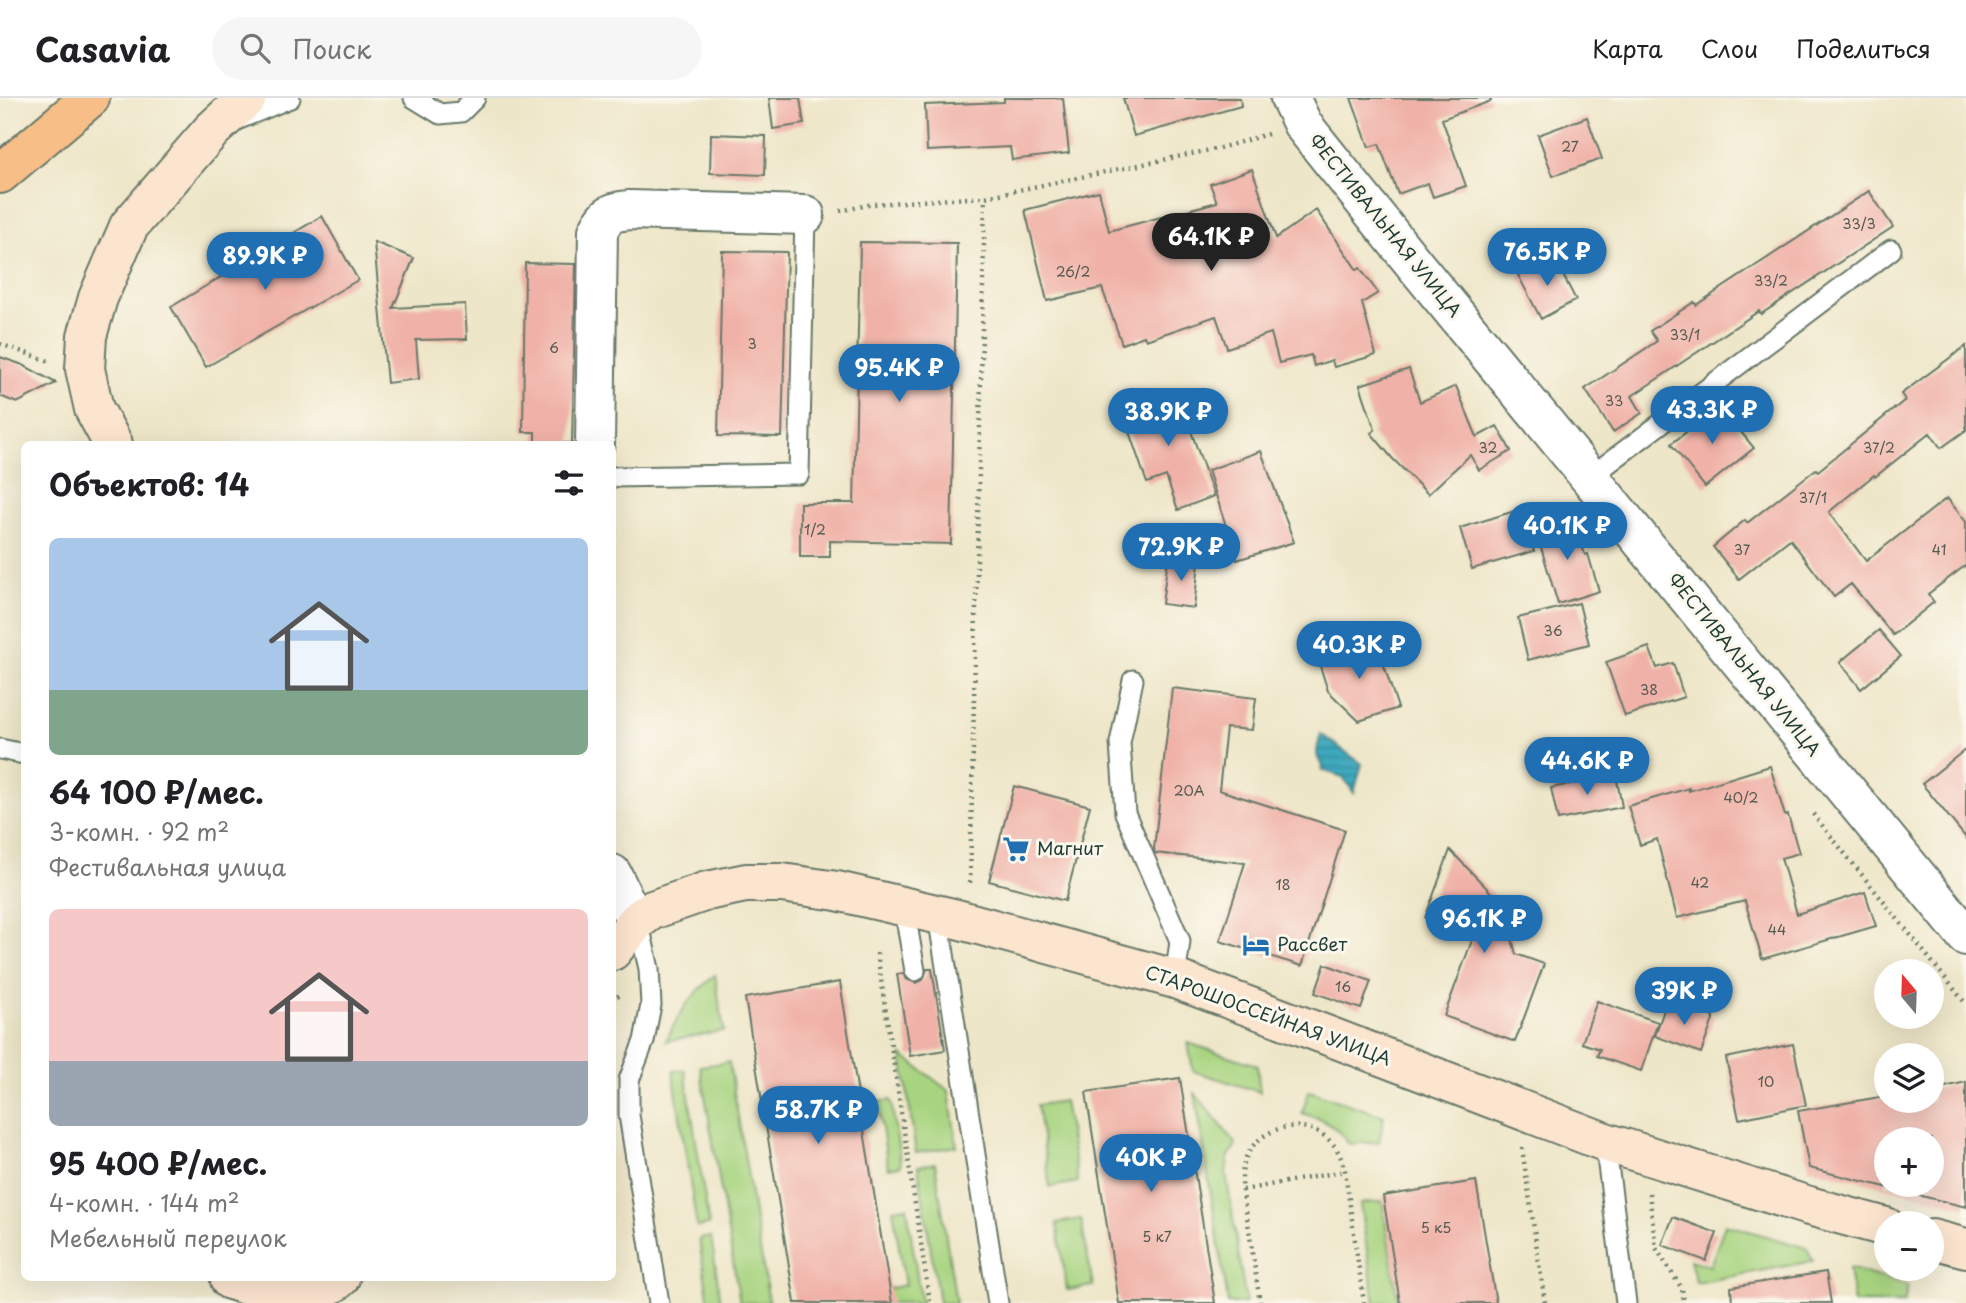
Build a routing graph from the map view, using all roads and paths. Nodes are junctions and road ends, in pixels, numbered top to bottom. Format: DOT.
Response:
graph roads {
  1 [pos="90,98"];
  2 [pos="247,98"];
  3 [pos="290,98"];
  4 [pos="414,98"];
  5 [pos="475,98"];
  6 [pos="1282,115"];
  7 [pos="212,130"];
  8 [pos="0,174"];
  9 [pos="985,197"];
  10 [pos="820,214"];
  11 [pos="1891,250"];
  12 [pos="0,344"];
  13 [pos="51,362"];
  14 [pos="111,441"];
  15 [pos="594,441"];
  16 [pos="616,477"];
  17 [pos="1590,477"];
  18 [pos="1133,680"];
  19 [pos="0,749"];
  20 [pos="21,753"];
  21 [pos="616,882"];
  22 [pos="937,915"];
  23 [pos="638,920"];
  24 [pos="1966,936"];
  25 [pos="616,946"];
  26 [pos="877,953"];
  27 [pos="915,971"];
  28 [pos="1175,979"];
  29 [pos="1605,1142"];
  30 [pos="1522,1148"];
  31 [pos="1345,1171"];
  32 [pos="1243,1190"];
  33 [pos="1650,1198"];
  34 [pos="1874,1224"];
  35 [pos="1944,1242"];
  36 [pos="1966,1248"];
  37 [pos="336,1281"];
  38 [pos="231,1287"];
  39 [pos="659,1303"];
  40 [pos="930,1303"];
  41 [pos="999,1303"];
  42 [pos="1260,1303"];
  43 [pos="1364,1303"];
  44 [pos="1545,1303"];
  45 [pos="1626,1303"];
  46 [pos="1684,1303"];
  1 -- 8 [label="highway"];
  2 -- 7 [label="street"];
  3 -- 7 [label="lane"];
  4 -- 5 [label="lane"];
  6 -- 9 [label="path"];
  6 -- 17 [label="street, ФЕСТИВАЛЬНАЯ УЛИЦА"];
  7 -- 14 [label="street"];
  9 -- 10 [label="path"];
  9 -- 22 [label="path"];
  10 -- 15 [label="street"];
  10 -- 16 [label="lane"];
  11 -- 17 [label="lane"];
  12 -- 13 [label="path"];
  17 -- 24 [label="street, ФЕСТИВАЛЬНАЯ УЛИЦА"];
  18 -- 28 [label="lane"];
  19 -- 20 [label="lane"];
  21 -- 23 [label="street"];
  22 -- 23 [label="street, СТАРОШОССЕЙНАЯ УЛИЦА"];
  22 -- 27 [label="lane"];
  22 -- 28 [label="street, СТАРОШОССЕЙНАЯ УЛИЦА"];
  22 -- 41 [label="lane"];
  23 -- 25 [label="street, СТАРОШОССЕЙНАЯ УЛИЦА"];
  23 -- 39 [label="lane"];
  26 -- 40 [label="path"];
  28 -- 29 [label="street, СТАРОШОССЕЙНАЯ УЛИЦА"];
  29 -- 34 [label="street, СТАРОШОССЕЙНАЯ УЛИЦА"];
  29 -- 45 [label="lane"];
  30 -- 44 [label="path"];
  31 -- 32 [label="path"];
  31 -- 32 [label="path"];
  31 -- 43 [label="path"];
  32 -- 42 [label="path"];
  33 -- 46 [label="path"];
  35 -- 36 [label="street"];
  37 -- 38 [label="street"];
}
